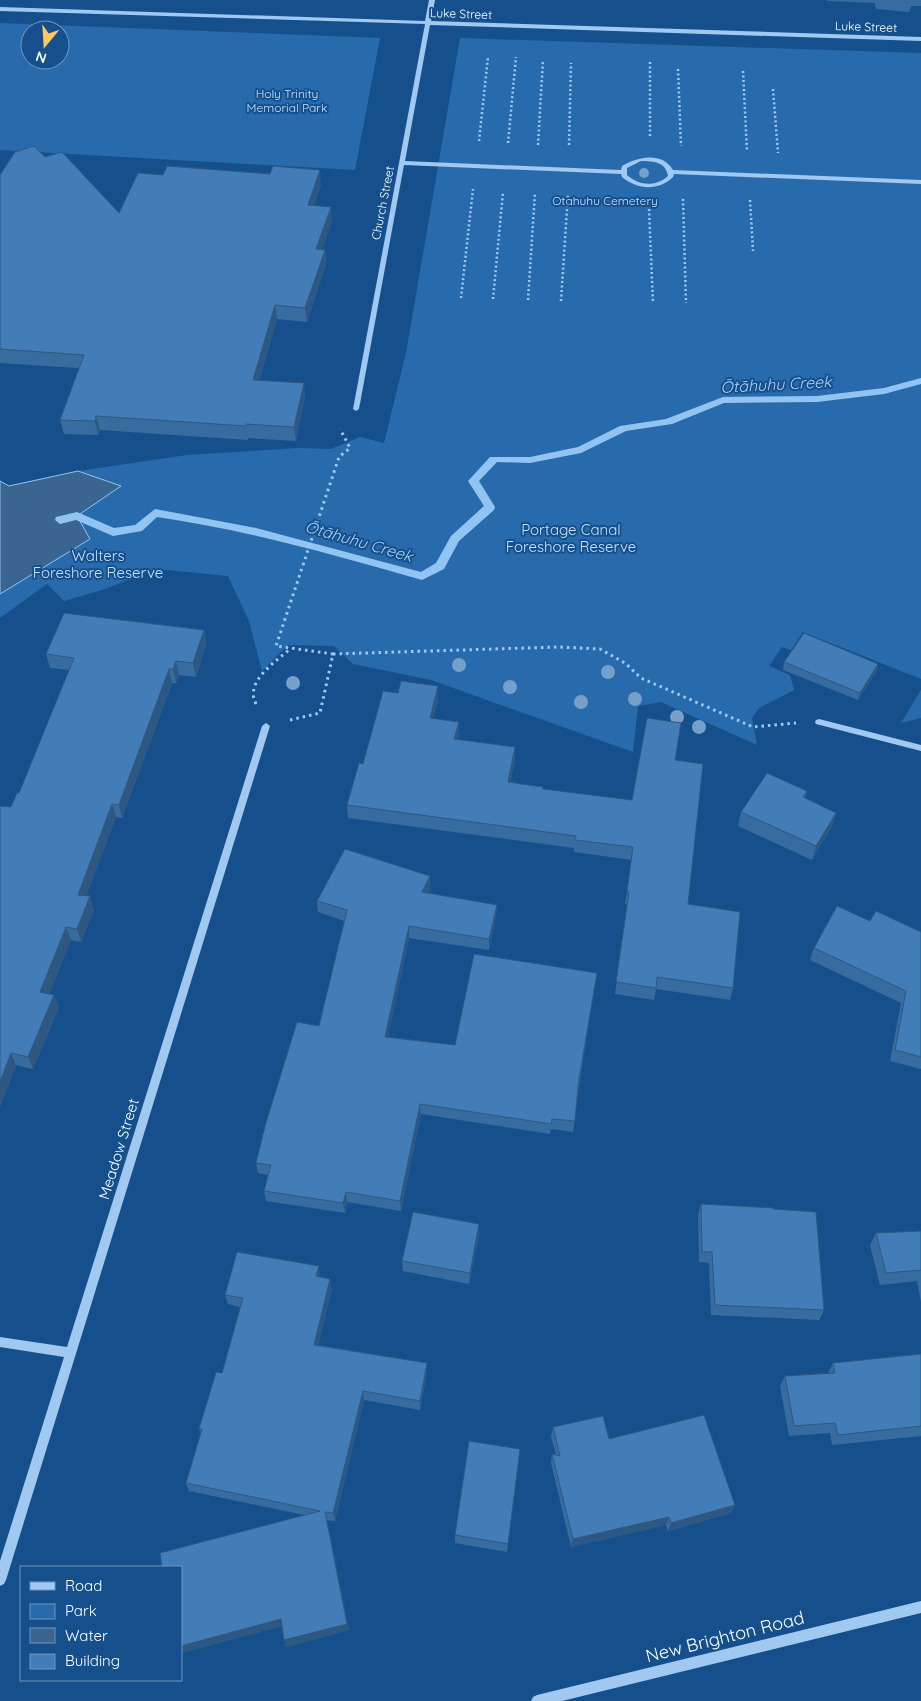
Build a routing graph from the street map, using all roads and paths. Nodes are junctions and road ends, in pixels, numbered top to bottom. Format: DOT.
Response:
graph roads {
  1 [pos="432,0"];
  2 [pos="0,9"];
  3 [pos="428,23"];
  4 [pos="921,39"];
  5 [pos="650,62"];
  6 [pos="773,88"];
  7 [pos="649,159"];
  8 [pos="402,163"];
  9 [pos="622,172"];
  10 [pos="671,172"];
  11 [pos="779,176"];
  12 [pos="921,182"];
  13 [pos="648,186"];
  14 [pos="652,303"];
  15 [pos="356,410"];
  16 [pos="339,457"];
  17 [pos="291,648"];
  18 [pos="333,654"];
  19 [pos="819,722"];
  20 [pos="266,726"];
  21 [pos="921,748"];
  22 [pos="0,1342"];
  23 [pos="71,1353"];
  24 [pos="0,1580"];
  25 [pos="921,1607"];
  26 [pos="537,1701"];
  1 -- 3 [label="street, Church Street"];
  2 -- 3 [label="street, Luke Street"];
  3 -- 4 [label="street, Luke Street"];
  3 -- 8 [label="street, Church Street"];
  5 -- 7 [label="path"];
  6 -- 11 [label="path"];
  7 -- 9 [label="street"];
  7 -- 10 [label="street"];
  8 -- 9 [label="street"];
  8 -- 15 [label="street, Church Street"];
  9 -- 13 [label="street"];
  10 -- 11 [label="street"];
  10 -- 13 [label="street"];
  11 -- 12 [label="street"];
  13 -- 14 [label="path"];
  16 -- 17 [label="path"];
  17 -- 18 [label="path"];
  17 -- 20 [label="path"];
  18 -- 19 [label="path"];
  18 -- 20 [label="path"];
  19 -- 21 [label="street"];
  20 -- 23 [label="street, Meadow Street"];
  22 -- 23 [label="street"];
  23 -- 24 [label="street, Meadow Street"];
  25 -- 26 [label="street, New Brighton Road"];
}
